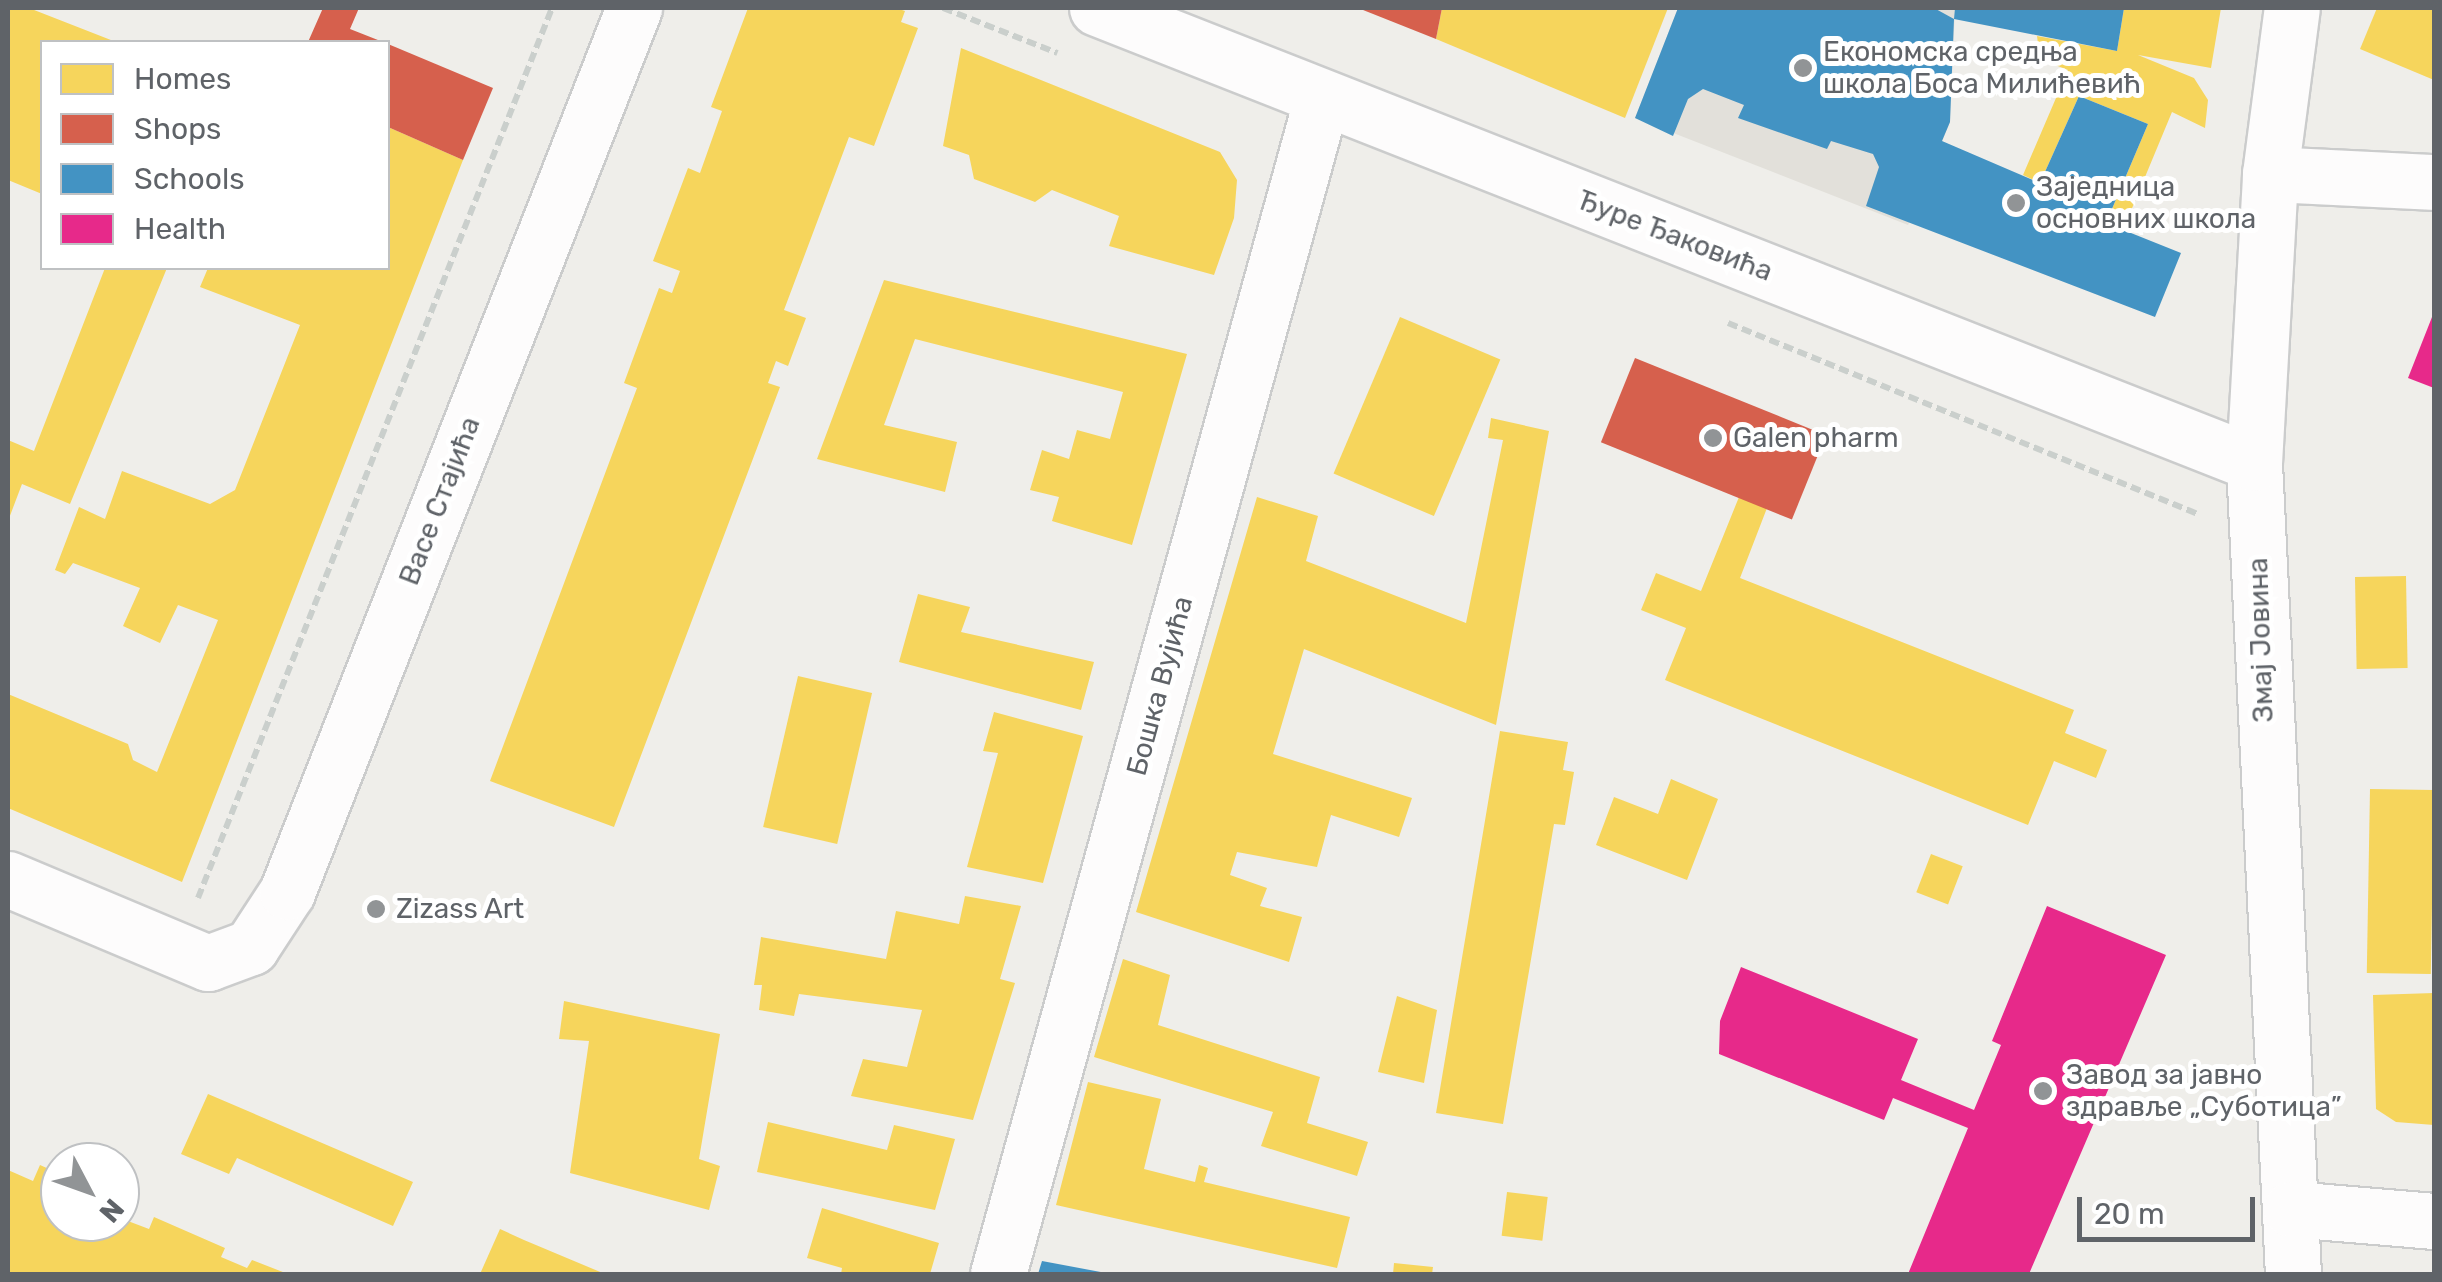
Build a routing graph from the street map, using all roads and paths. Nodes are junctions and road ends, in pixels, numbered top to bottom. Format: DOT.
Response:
graph roads {
  1 [pos="552,8"];
  2 [pos="634,8"];
  3 [pos="1096,8"];
  4 [pos="2292,8"];
  5 [pos="1322,98"];
  6 [pos="2270,174"];
  7 [pos="2434,182"];
  8 [pos="2254,463"];
  9 [pos="8,879"];
  10 [pos="182,891"];
  11 [pos="2292,1208"];
  12 [pos="2434,1220"];
  13 [pos="998,1274"];
  14 [pos="2293,1274"];
  1 -- 10 [label="path"];
  2 -- 9 [label="street, Васе Стајића"];
  3 -- 5 [label="street, Ђуре Ђаковића"];
  4 -- 6 [label="street, Змај Јовина"];
  5 -- 8 [label="street, Ђуре Ђаковића"];
  5 -- 13 [label="street, Бошка Вујића"];
  6 -- 7 [label="street"];
  6 -- 8 [label="street, Змај Јовина"];
  8 -- 11 [label="street, Змај Јовина"];
  11 -- 12 [label="street"];
  11 -- 14 [label="street, Змај Јовина"];
}
